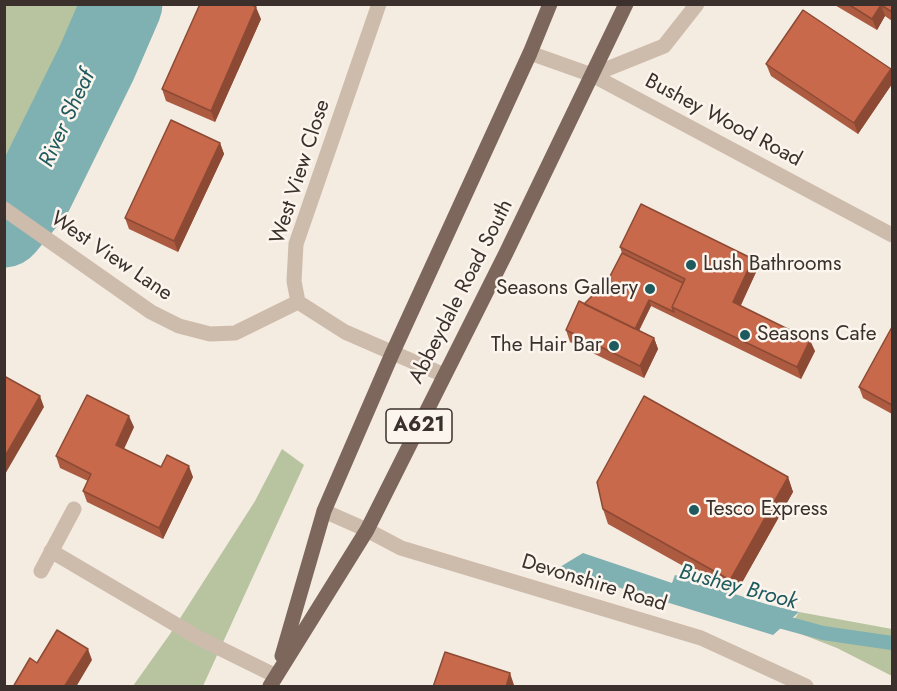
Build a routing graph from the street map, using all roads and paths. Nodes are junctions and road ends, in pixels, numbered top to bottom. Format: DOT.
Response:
graph roads {
  1 [pos="379,4"];
  2 [pos="550,4"];
  3 [pos="626,4"];
  4 [pos="697,4"];
  5 [pos="530,53"];
  6 [pos="592,75"];
  7 [pos="4,209"];
  8 [pos="892,235"];
  9 [pos="298,302"];
  10 [pos="392,354"];
  11 [pos="444,375"];
  12 [pos="74,510"];
  13 [pos="324,511"];
  14 [pos="367,530"];
  15 [pos="51,551"];
  16 [pos="41,571"];
  17 [pos="273,681"];
  18 [pos="806,687"];
  1 -- 9 [label="street, West View Close"];
  2 -- 5 [label="main road, A621"];
  3 -- 6 [label="main road, Abbeydale Road South / A621"];
  4 -- 6 [label="street"];
  5 -- 6 [label="street, Bushey Wood Road"];
  5 -- 10 [label="main road, A621"];
  6 -- 8 [label="street, Bushey Wood Road"];
  6 -- 11 [label="main road, Abbeydale Road South / A621"];
  7 -- 9 [label="street, West View Lane"];
  9 -- 10 [label="street"];
  10 -- 11 [label="street"];
  10 -- 13 [label="main road, A621"];
  11 -- 14 [label="main road, Abbeydale Road South / A621"];
  12 -- 15 [label="street"];
  13 -- 14 [label="street, Devonshire Road"];
  13 -- 17 [label="main road, A621"];
  14 -- 17 [label="main road, Abbeydale Road South / A621"];
  14 -- 18 [label="street, Devonshire Road"];
  15 -- 16 [label="street"];
  15 -- 17 [label="street"];
}
